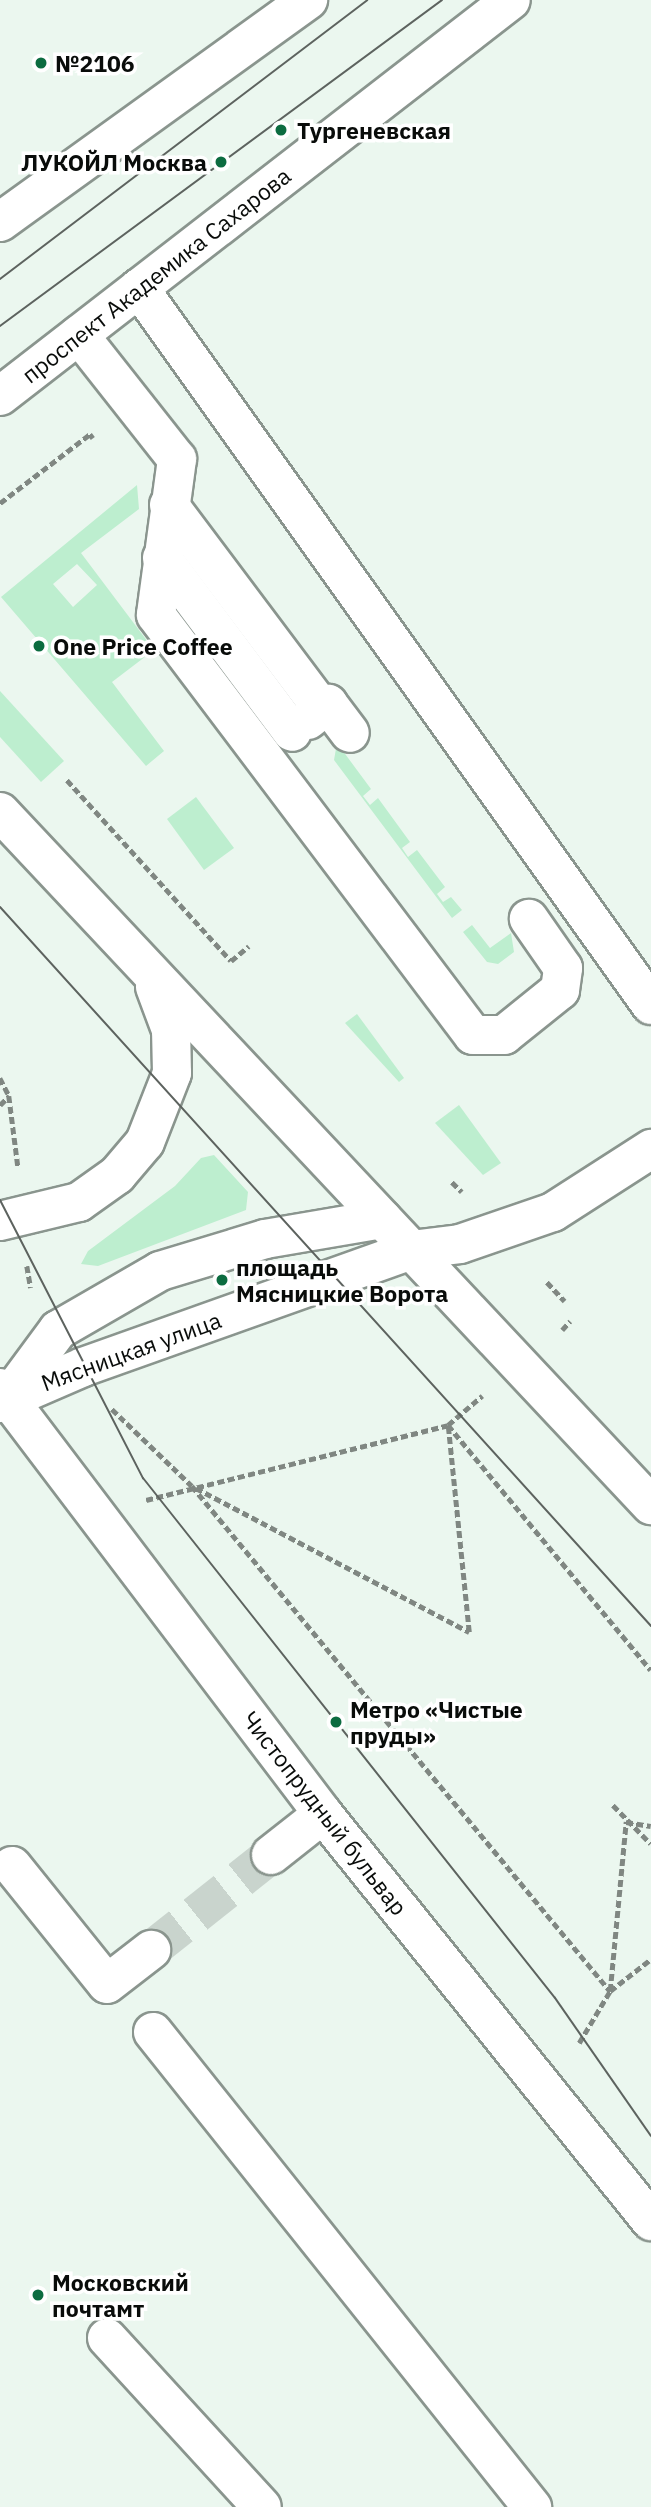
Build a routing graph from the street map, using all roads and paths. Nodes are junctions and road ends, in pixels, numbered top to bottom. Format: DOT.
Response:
graph roads {
  1 [pos="308,0"];
  2 [pos="511,0"];
  3 [pos="0,222"];
  4 [pos="139,288"];
  5 [pos="79,335"];
  6 [pos="0,396"];
  7 [pos="97,443"];
  8 [pos="0,503"];
  9 [pos="169,505"];
  10 [pos="162,558"];
  11 [pos="292,732"];
  12 [pos="262,754"];
  13 [pos="67,780"];
  14 [pos="0,812"];
  15 [pos="529,919"];
  16 [pos="248,946"];
  17 [pos="152,978"];
  18 [pos="651,1005"];
  19 [pos="0,1078"];
  20 [pos="9,1097"];
  21 [pos="0,1105"];
  22 [pos="651,1149"];
  23 [pos="19,1174"];
  24 [pos="382,1219"];
  25 [pos="0,1221"];
  26 [pos="411,1250"];
  27 [pos="27,1258"];
  28 [pos="547,1282"];
  29 [pos="35,1294"];
  30 [pos="565,1301"];
  31 [pos="570,1321"];
  32 [pos="562,1330"];
  33 [pos="492,1388"];
  34 [pos="2,1397"];
  35 [pos="108,1405"];
  36 [pos="448,1424"];
  37 [pos="192,1486"];
  38 [pos="145,1500"];
  39 [pos="651,1505"];
  40 [pos="651,1670"];
  41 [pos="613,1805"];
  42 [pos="323,1814"];
  43 [pos="626,1822"];
  44 [pos="651,1826"];
  45 [pos="651,1844"];
  46 [pos="271,1855"];
  47 [pos="12,1866"];
  48 [pos="151,1950"];
  49 [pos="651,1959"];
  50 [pos="610,1991"];
  51 [pos="153,2032"];
  52 [pos="579,2043"];
  53 [pos="651,2221"];
  54 [pos="107,2339"];
  55 [pos="262,2507"];
  56 [pos="532,2507"];
  1 -- 3 [label="main road"];
  2 -- 4 [label="main road, проспект Академика Сахарова"];
  4 -- 5 [label="main road, проспект Академика Сахарова"];
  4 -- 18 [label="main road"];
  5 -- 6 [label="main road, проспект Академика Сахарова"];
  5 -- 9 [label="main road"];
  7 -- 8 [label="path"];
  9 -- 10 [label="main road"];
  9 -- 11 [label="main road"];
  10 -- 11 [label="main road"];
  10 -- 12 [label="main road"];
  11 -- 12 [label="main road"];
  12 -- 15 [label="main road"];
  13 -- 16 [label="path"];
  14 -- 17 [label="main road"];
  17 -- 24 [label="main road"];
  17 -- 25 [label="main road"];
  19 -- 20 [label="path"];
  20 -- 21 [label="path"];
  20 -- 23 [label="path"];
  22 -- 26 [label="main road, Мясницкая улица"];
  24 -- 26 [label="main road"];
  24 -- 34 [label="main road"];
  26 -- 34 [label="main road, Мясницкая улица"];
  26 -- 39 [label="main road"];
  27 -- 29 [label="path"];
  28 -- 30 [label="path"];
  31 -- 32 [label="path"];
  33 -- 36 [label="path"];
  34 -- 42 [label="main road, Чистопрудный бульвар"];
  35 -- 37 [label="path"];
  36 -- 37 [label="path"];
  36 -- 37 [label="path"];
  36 -- 40 [label="path"];
  37 -- 38 [label="path"];
  37 -- 50 [label="path"];
  41 -- 43 [label="path"];
  42 -- 46 [label="main road"];
  42 -- 53 [label="main road, Чистопрудный бульвар"];
  43 -- 44 [label="path"];
  43 -- 45 [label="path"];
  43 -- 50 [label="path"];
  47 -- 48 [label="main road"];
  49 -- 50 [label="path"];
  50 -- 52 [label="path"];
  51 -- 56 [label="main road"];
  54 -- 55 [label="main road"];
}
